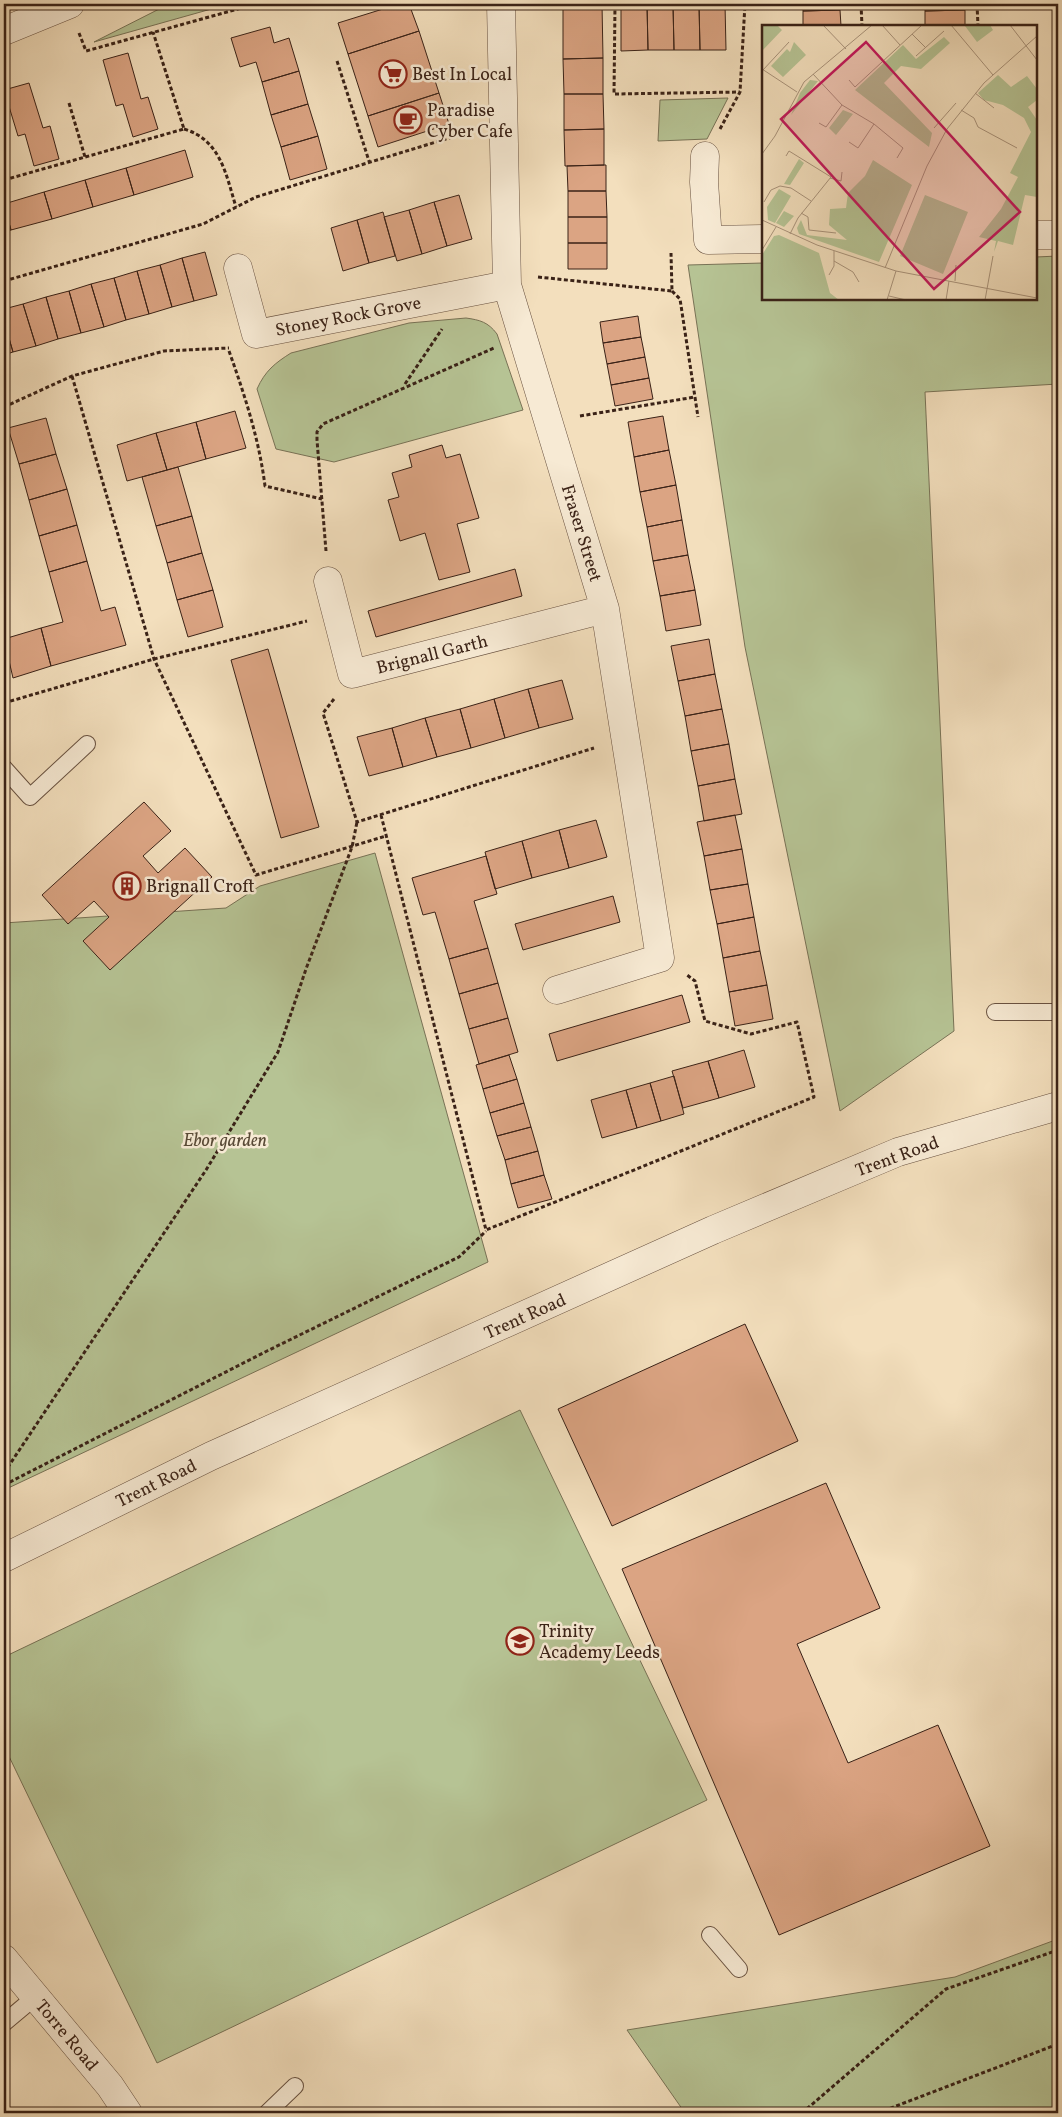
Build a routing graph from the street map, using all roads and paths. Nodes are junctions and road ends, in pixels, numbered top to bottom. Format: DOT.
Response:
graph roads {
  1 [pos="69,4"];
  2 [pos="256,4"];
  3 [pos="501,4"];
  4 [pos="615,4"];
  5 [pos="746,4"];
  6 [pos="861,4"];
  7 [pos="977,4"];
  8 [pos="862,25"];
  9 [pos="978,25"];
  10 [pos="4,31"];
  11 [pos="153,32"];
  12 [pos="337,61"];
  13 [pos="740,92"];
  14 [pos="69,103"];
  15 [pos="503,121"];
  16 [pos="184,129"];
  17 [pos="706,156"];
  18 [pos="85,157"];
  19 [pos="369,161"];
  20 [pos="4,180"];
  21 [pos="236,207"];
  22 [pos="1037,235"];
  23 [pos="1058,235"];
  24 [pos="762,239"];
  25 [pos="671,253"];
  26 [pos="238,268"];
  27 [pos="4,281"];
  28 [pos="507,285"];
  29 [pos="672,291"];
  30 [pos="466,293"];
  31 [pos="256,334"];
  32 [pos="522,336"];
  33 [pos="228,348"];
  34 [pos="72,376"];
  35 [pos="404,386"];
  36 [pos="695,397"];
  37 [pos="4,407"];
  38 [pos="698,417"];
  39 [pos="548,421"];
  40 [pos="322,499"];
  41 [pos="328,581"];
  42 [pos="605,609"];
  43 [pos="336,613"];
  44 [pos="154,660"];
  45 [pos="352,674"];
  46 [pos="4,703"];
  47 [pos="626,739"];
  48 [pos="87,744"];
  49 [pos="4,768"];
  50 [pos="381,815"];
  51 [pos="357,822"];
  52 [pos="386,836"];
  53 [pos="352,847"];
  54 [pos="660,958"];
  55 [pos="558,990"];
  56 [pos="995,1012"];
  57 [pos="1058,1012"];
  58 [pos="1058,1106"];
  59 [pos="486,1230"];
  60 [pos="4,1473"];
  61 [pos="4,1484"];
  62 [pos="4,1558"];
  63 [pos="710,1935"];
  64 [pos="1058,1950"];
  65 [pos="4,1959"];
  66 [pos="739,1969"];
  67 [pos="35,1997"];
  68 [pos="4,2023"];
  69 [pos="1058,2044"];
  70 [pos="295,2086"];
  71 [pos="128,2113"];
  72 [pos="266,2113"];
  73 [pos="802,2113"];
  74 [pos="878,2113"];
  1 -- 10 [label="street"];
  1 -- 11 [label="path"];
  2 -- 11 [label="path"];
  3 -- 15 [label="street, Fraser Street"];
  4 -- 13 [label="path"];
  5 -- 13 [label="path"];
  6 -- 8 [label="path"];
  7 -- 9 [label="path"];
  11 -- 16 [label="path"];
  12 -- 19 [label="path"];
  13 -- 17 [label="path"];
  14 -- 18 [label="path"];
  15 -- 19 [label="path"];
  15 -- 28 [label="street, Fraser Street"];
  16 -- 18 [label="path"];
  16 -- 21 [label="path"];
  17 -- 24 [label="street"];
  18 -- 20 [label="path"];
  19 -- 21 [label="path"];
  21 -- 27 [label="path"];
  22 -- 23 [label="street"];
  25 -- 29 [label="path"];
  26 -- 31 [label="street, Stoney Rock Grove"];
  28 -- 29 [label="path"];
  28 -- 30 [label="street, Stoney Rock Grove"];
  28 -- 32 [label="street, Fraser Street"];
  29 -- 36 [label="path"];
  30 -- 31 [label="street, Stoney Rock Grove"];
  30 -- 35 [label="path"];
  31 -- 33 [label="path"];
  32 -- 35 [label="path"];
  32 -- 39 [label="street, Fraser Street"];
  33 -- 34 [label="path"];
  33 -- 40 [label="path"];
  34 -- 37 [label="path"];
  34 -- 44 [label="path"];
  35 -- 40 [label="path"];
  36 -- 38 [label="path"];
  36 -- 39 [label="path"];
  39 -- 42 [label="street, Fraser Street"];
  40 -- 41 [label="path"];
  41 -- 43 [label="street, Brignall Garth"];
  42 -- 45 [label="street, Brignall Garth"];
  42 -- 47 [label="street, Fraser Street"];
  43 -- 44 [label="path"];
  43 -- 45 [label="street, Brignall Garth"];
  44 -- 46 [label="path"];
  44 -- 53 [label="path"];
  45 -- 51 [label="path"];
  47 -- 50 [label="path"];
  47 -- 54 [label="street, Fraser Street"];
  48 -- 49 [label="lane"];
  50 -- 51 [label="path"];
  50 -- 52 [label="path"];
  51 -- 53 [label="path"];
  52 -- 53 [label="path"];
  52 -- 59 [label="path"];
  53 -- 60 [label="path"];
  54 -- 55 [label="street"];
  54 -- 59 [label="path"];
  56 -- 57 [label="lane"];
  58 -- 62 [label="street, Trent Road"];
  59 -- 61 [label="path"];
  63 -- 66 [label="lane"];
  64 -- 73 [label="path"];
  65 -- 67 [label="street, Torre Road"];
  67 -- 68 [label="lane"];
  67 -- 71 [label="street, Torre Road"];
  69 -- 74 [label="path"];
  70 -- 72 [label="lane"];
}
